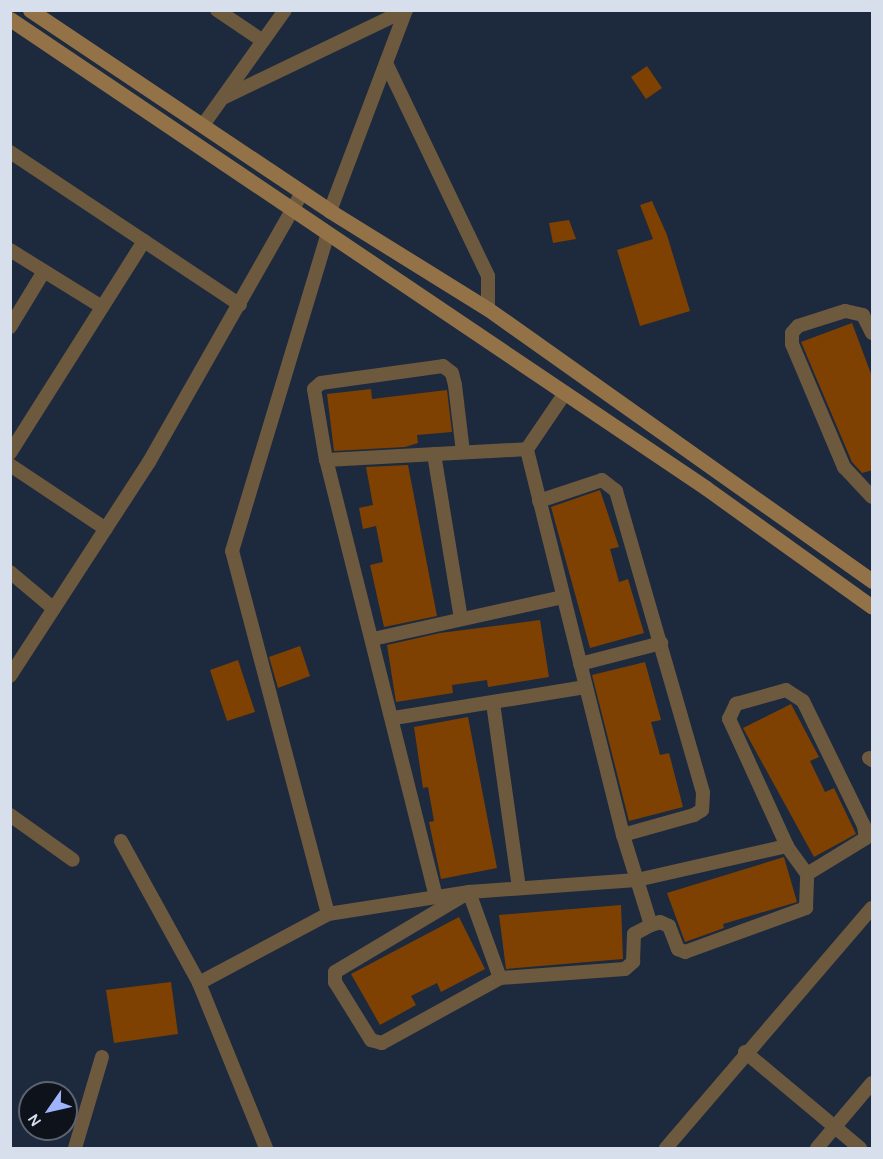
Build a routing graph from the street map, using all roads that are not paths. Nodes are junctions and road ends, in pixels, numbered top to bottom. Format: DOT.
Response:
graph roads {
  1 [pos="30,10"];
  2 [pos="217,10"];
  3 [pos="285,10"];
  4 [pos="406,10"];
  5 [pos="10,19"];
  6 [pos="263,41"];
  7 [pos="386,63"];
  8 [pos="225,98"];
  9 [pos="186,114"];
  10 [pos="203,125"];
  11 [pos="174,130"];
  12 [pos="10,152"];
  13 [pos="302,193"];
  14 [pos="294,211"];
  15 [pos="330,212"];
  16 [pos="328,234"];
  17 [pos="144,241"];
  18 [pos="10,250"];
  19 [pos="44,273"];
  20 [pos="240,305"];
  21 [pos="102,307"];
  22 [pos="488,309"];
  23 [pos="10,327"];
  24 [pos="873,333"];
  25 [pos="565,393"];
  26 [pos="527,448"];
  27 [pos="463,452"];
  28 [pos="10,453"];
  29 [pos="434,454"];
  30 [pos="326,460"];
  31 [pos="10,465"];
  32 [pos="873,496"];
  33 [pos="539,501"];
  34 [pos="106,529"];
  35 [pos="10,572"];
  36 [pos="873,581"];
  37 [pos="563,597"];
  38 [pos="873,607"];
  39 [pos="54,609"];
  40 [pos="461,619"];
  41 [pos="374,639"];
  42 [pos="661,643"];
  43 [pos="580,664"];
  44 [pos="10,676"];
  45 [pos="586,687"];
  46 [pos="493,703"];
  47 [pos="394,718"];
  48 [pos="10,814"];
  49 [pos="623,835"];
  50 [pos="121,841"];
  51 [pos="787,846"];
  52 [pos="73,860"];
  53 [pos="807,874"];
  54 [pos="637,880"];
  55 [pos="519,888"];
  56 [pos="469,892"];
  57 [pos="436,897"];
  58 [pos="873,908"];
  59 [pos="328,914"];
  60 [pos="651,925"];
  61 [pos="500,978"];
  62 [pos="199,983"];
  63 [pos="745,1052"];
  64 [pos="102,1057"];
  65 [pos="873,1083"];
  66 [pos="834,1128"];
  67 [pos="75,1149"];
  68 [pos="266,1149"];
  69 [pos="666,1149"];
  70 [pos="817,1149"];
  71 [pos="860,1149"];
  1 -- 9 [label="street"];
  2 -- 6 [label="street"];
  3 -- 6 [label="street"];
  4 -- 7 [label="street"];
  4 -- 8 [label="street"];
  5 -- 11 [label="street"];
  6 -- 8 [label="street"];
  7 -- 15 [label="street"];
  7 -- 22 [label="street"];
  8 -- 10 [label="street"];
  9 -- 10 [label="street"];
  9 -- 11 [label="street"];
  10 -- 13 [label="street"];
  11 -- 14 [label="street"];
  12 -- 17 [label="street"];
  13 -- 14 [label="street"];
  13 -- 15 [label="street"];
  14 -- 16 [label="street"];
  14 -- 20 [label="street"];
  15 -- 22 [label="street"];
  16 -- 25 [label="street"];
  16 -- 59 [label="street"];
  17 -- 20 [label="street"];
  17 -- 21 [label="street"];
  18 -- 19 [label="street"];
  19 -- 21 [label="street"];
  19 -- 23 [label="street"];
  20 -- 34 [label="street"];
  21 -- 28 [label="street"];
  22 -- 36 [label="street"];
  24 -- 32 [label="street"];
  25 -- 26 [label="street"];
  25 -- 38 [label="street"];
  26 -- 27 [label="street"];
  26 -- 33 [label="street"];
  27 -- 29 [label="street"];
  27 -- 30 [label="street"];
  29 -- 30 [label="street"];
  29 -- 40 [label="street"];
  30 -- 41 [label="street"];
  31 -- 34 [label="street"];
  33 -- 37 [label="street"];
  33 -- 42 [label="street"];
  34 -- 39 [label="street"];
  35 -- 39 [label="street"];
  37 -- 40 [label="street"];
  37 -- 43 [label="street"];
  39 -- 44 [label="street"];
  40 -- 41 [label="street"];
  41 -- 47 [label="street"];
  42 -- 43 [label="street"];
  42 -- 49 [label="street"];
  43 -- 45 [label="street"];
  45 -- 46 [label="street"];
  45 -- 49 [label="street"];
  46 -- 47 [label="street"];
  46 -- 55 [label="street"];
  47 -- 57 [label="street"];
  48 -- 52 [label="street"];
  49 -- 54 [label="street"];
  50 -- 62 [label="street"];
  51 -- 53 [label="street"];
  51 -- 53 [label="street"];
  51 -- 54 [label="street"];
  53 -- 60 [label="street"];
  54 -- 55 [label="street"];
  54 -- 60 [label="street"];
  55 -- 56 [label="street"];
  56 -- 57 [label="street"];
  56 -- 61 [label="street"];
  56 -- 61 [label="street"];
  57 -- 59 [label="street"];
  58 -- 63 [label="street"];
  59 -- 62 [label="street"];
  60 -- 61 [label="street"];
  62 -- 68 [label="street"];
  63 -- 66 [label="street"];
  63 -- 69 [label="street"];
  64 -- 67 [label="street"];
  65 -- 66 [label="street"];
  66 -- 70 [label="street"];
  66 -- 71 [label="street"];
}
